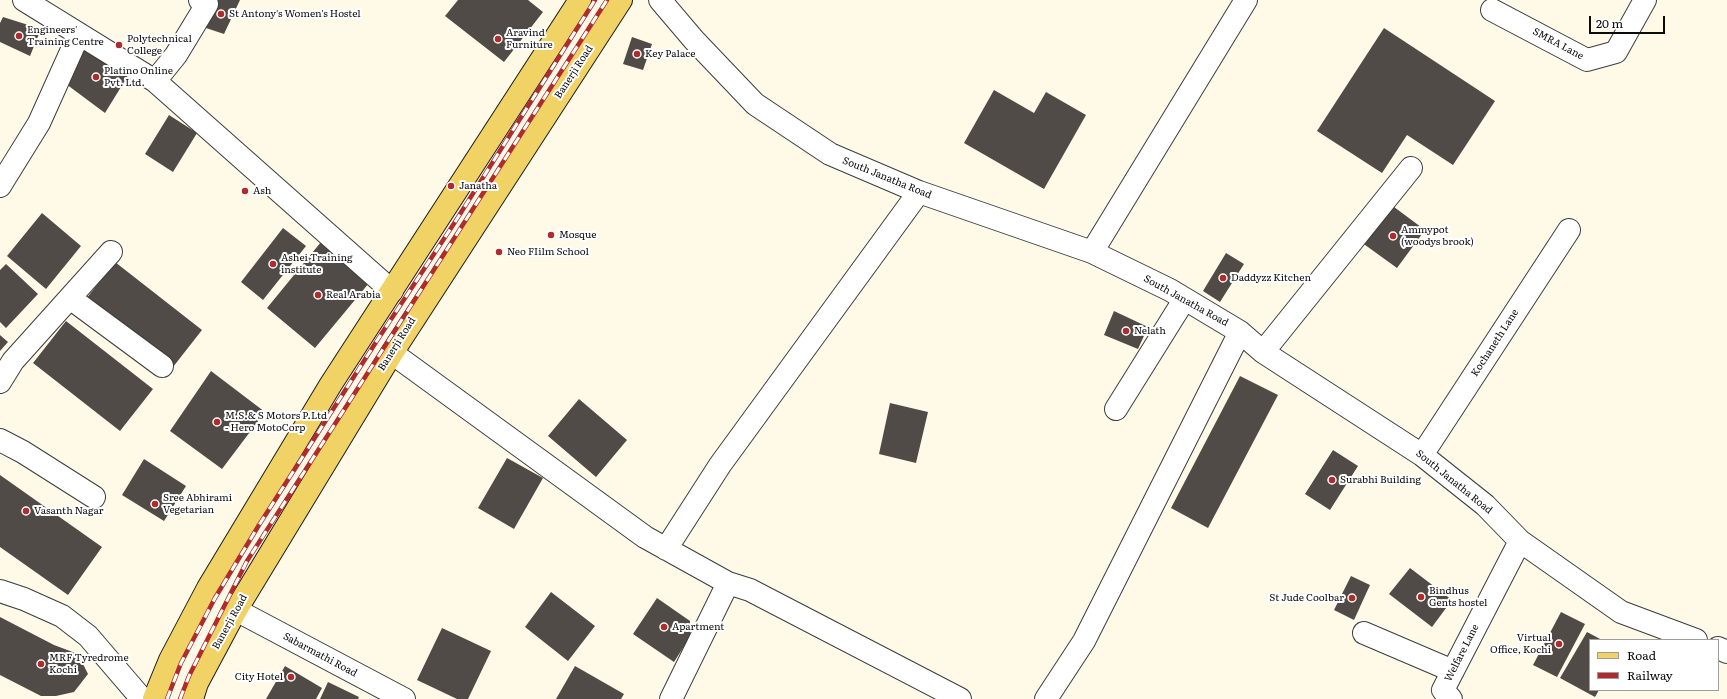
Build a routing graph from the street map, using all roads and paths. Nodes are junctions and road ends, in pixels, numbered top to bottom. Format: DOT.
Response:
graph roads {
  1 [pos="24,0"];
  2 [pos="200,0"];
  3 [pos="580,0"];
  4 [pos="621,0"];
  5 [pos="660,0"];
  6 [pos="1246,0"];
  7 [pos="1645,0"];
  8 [pos="1492,10"];
  9 [pos="79,34"];
  10 [pos="155,82"];
  11 [pos="1411,168"];
  12 [pos="0,186"];
  13 [pos="919,192"];
  14 [pos="1569,230"];
  15 [pos="418,251"];
  16 [pos="111,252"];
  17 [pos="1092,252"];
  18 [pos="446,268"];
  19 [pos="392,291"];
  20 [pos="70,298"];
  21 [pos="1184,300"];
  22 [pos="1240,332"];
  23 [pos="1263,352"];
  24 [pos="392,353"];
  25 [pos="162,366"];
  26 [pos="0,382"];
  27 [pos="1116,409"];
  28 [pos="0,440"];
  29 [pos="1422,455"];
  30 [pos="94,497"];
  31 [pos="1520,541"];
  32 [pos="666,549"];
  33 [pos="728,583"];
  34 [pos="0,591"];
  35 [pos="236,610"];
  36 [pos="1364,633"];
  37 [pos="1693,639"];
  38 [pos="1453,671"];
  39 [pos="925,691"];
  40 [pos="142,699"];
  41 [pos="154,699"];
  42 [pos="192,699"];
  43 [pos="404,699"];
  44 [pos="671,699"];
  45 [pos="960,699"];
  46 [pos="1046,699"];
  47 [pos="1451,699"];
  1 -- 9 [label="street"];
  2 -- 10 [label="street"];
  3 -- 15 [label="main road"];
  4 -- 18 [label="main road, Banerji Road"];
  5 -- 13 [label="street, South Janatha Road"];
  6 -- 17 [label="street"];
  7 -- 8 [label="street, SMRA Lane"];
  9 -- 10 [label="street"];
  9 -- 12 [label="street"];
  10 -- 19 [label="street"];
  11 -- 23 [label="street"];
  13 -- 17 [label="street, South Janatha Road"];
  13 -- 32 [label="street"];
  14 -- 29 [label="street, Kochaneth Lane"];
  15 -- 18 [label="main road"];
  15 -- 19 [label="main road"];
  16 -- 20 [label="street"];
  17 -- 21 [label="street, South Janatha Road"];
  18 -- 24 [label="main road, Banerji Road"];
  19 -- 41 [label="main road"];
  20 -- 25 [label="street"];
  20 -- 26 [label="street"];
  21 -- 22 [label="street, South Janatha Road"];
  21 -- 27 [label="street"];
  22 -- 23 [label="street, South Janatha Road"];
  22 -- 46 [label="street"];
  23 -- 29 [label="street, South Janatha Road"];
  24 -- 32 [label="street"];
  24 -- 35 [label="main road, Banerji Road"];
  28 -- 30 [label="street"];
  29 -- 31 [label="street, South Janatha Road"];
  31 -- 37 [label="street, South Janatha Road"];
  31 -- 38 [label="street, Welfare Lane"];
  32 -- 33 [label="street"];
  33 -- 39 [label="street"];
  33 -- 44 [label="street"];
  34 -- 40 [label="street"];
  35 -- 42 [label="main road, Banerji Road"];
  35 -- 43 [label="street, Sabarmathi Road"];
  36 -- 38 [label="street"];
  38 -- 47 [label="street, Welfare Lane"];
  39 -- 45 [label="street"];
}
